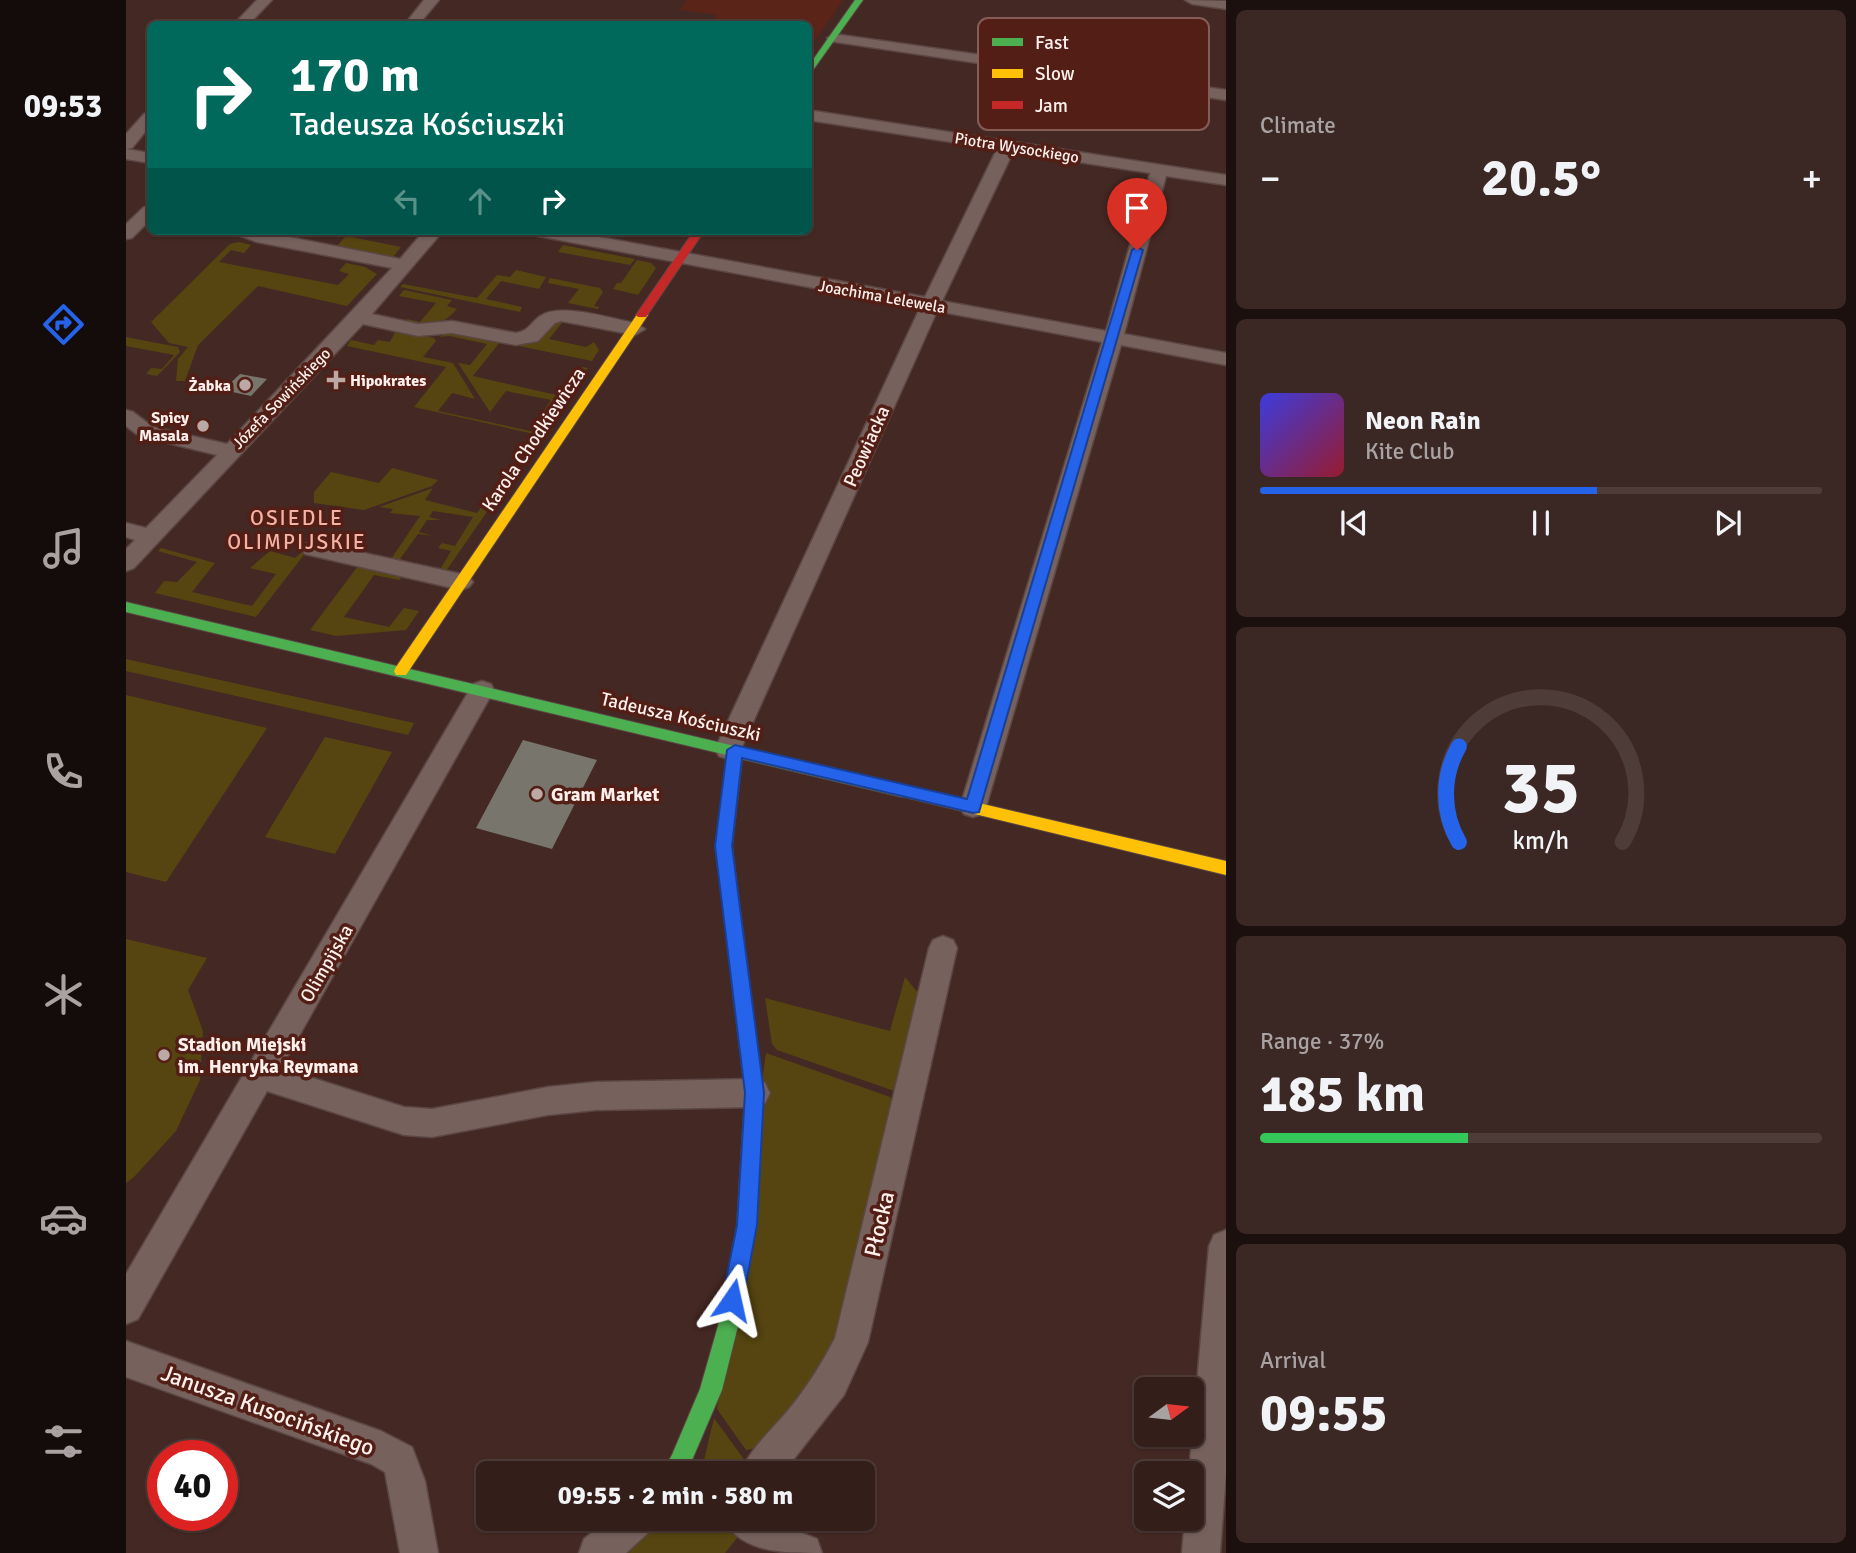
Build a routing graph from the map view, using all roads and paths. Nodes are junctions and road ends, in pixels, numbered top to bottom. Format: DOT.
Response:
graph roads {
  1 [pos="265,0"];
  2 [pos="432,0"];
  3 [pos="859,0"];
  4 [pos="1192,0"];
  5 [pos="1226,5"];
  6 [pos="244,21"];
  7 [pos="414,21"];
  8 [pos="834,38"];
  9 [pos="978,59"];
  10 [pos="812,68"];
  11 [pos="812,116"];
  12 [pos="147,120"];
  13 [pos="126,144"];
  14 [pos="1007,146"];
  15 [pos="126,154"];
  16 [pos="147,158"];
  17 [pos="1158,170"];
  18 [pos="1226,180"];
  19 [pos="147,214"];
  20 [pos="126,234"];
  21 [pos="253,235"];
  22 [pos="431,235"];
  23 [pos="558,235"];
  24 [pos="696,235"];
  25 [pos="680,259"];
  26 [pos="405,265"];
  27 [pos="930,305"];
  28 [pos="359,317"];
  29 [pos="635,329"];
  30 [pos="1113,338"];
  31 [pos="1226,359"];
  32 [pos="126,416"];
  33 [pos="229,451"];
  34 [pos="126,530"];
  35 [pos="150,537"];
  36 [pos="313,549"];
  37 [pos="126,563"];
  38 [pos="461,582"];
  39 [pos="126,607"];
  40 [pos="401,671"];
  41 [pos="482,690"];
  42 [pos="732,750"];
  43 [pos="973,807"];
  44 [pos="1226,868"];
  45 [pos="943,948"];
  46 [pos="261,1075"];
  47 [pos="754,1093"];
  48 [pos="1226,1246"];
  49 [pos="126,1307"];
  50 [pos="126,1359"];
  51 [pos="685,1461"];
  52 [pos="769,1461"];
  53 [pos="623,1531"];
  54 [pos="753,1531"];
  55 [pos="419,1553"];
  56 [pos="598,1553"];
  57 [pos="803,1553"];
  58 [pos="1201,1553"];
  1 -- 6 [label="street"];
  2 -- 7 [label="street"];
  3 -- 8 [label="street"];
  4 -- 5 [label="street"];
  8 -- 9 [label="street"];
  8 -- 10 [label="street"];
  11 -- 14 [label="street, Piotra Wysockiego"];
  12 -- 13 [label="street"];
  14 -- 17 [label="street, Piotra Wysockiego"];
  14 -- 27 [label="street, Peowiacka"];
  15 -- 16 [label="street"];
  17 -- 18 [label="street, Piotra Wysockiego"];
  17 -- 30 [label="street"];
  19 -- 20 [label="street"];
  21 -- 26 [label="street"];
  22 -- 26 [label="street, Józefa Sowińskiego"];
  23 -- 25 [label="street, Joachima Lelewela"];
  24 -- 25 [label="street, Karola Chodkiewicza"];
  25 -- 27 [label="street, Joachima Lelewela"];
  25 -- 29 [label="street, Karola Chodkiewicza"];
  26 -- 28 [label="street, Józefa Sowińskiego"];
  27 -- 30 [label="street, Joachima Lelewela"];
  27 -- 42 [label="street, Peowiacka"];
  28 -- 29 [label="street"];
  28 -- 33 [label="street, Józefa Sowińskiego"];
  29 -- 38 [label="street, Karola Chodkiewicza"];
  30 -- 31 [label="street, Joachima Lelewela"];
  30 -- 43 [label="street"];
  32 -- 33 [label="street"];
  33 -- 35 [label="street, Józefa Sowińskiego"];
  34 -- 35 [label="street"];
  35 -- 37 [label="street, Józefa Sowińskiego"];
  36 -- 38 [label="street"];
  38 -- 40 [label="street, Karola Chodkiewicza"];
  39 -- 40 [label="street, Tadeusza Kościuszki"];
  40 -- 41 [label="street, Tadeusza Kościuszki"];
  41 -- 42 [label="street, Tadeusza Kościuszki"];
  41 -- 46 [label="street, Olimpijska"];
  42 -- 43 [label="street, Tadeusza Kościuszki"];
  42 -- 47 [label="street"];
  43 -- 44 [label="street, Tadeusza Kościuszki"];
  45 -- 52 [label="street, Płocka"];
  46 -- 47 [label="street"];
  46 -- 49 [label="street, Olimpijska"];
  47 -- 51 [label="street"];
  48 -- 58 [label="street"];
  50 -- 55 [label="street, Janusza Kusocińskiego"];
  53 -- 56 [label="street"];
  54 -- 57 [label="street"];
}
